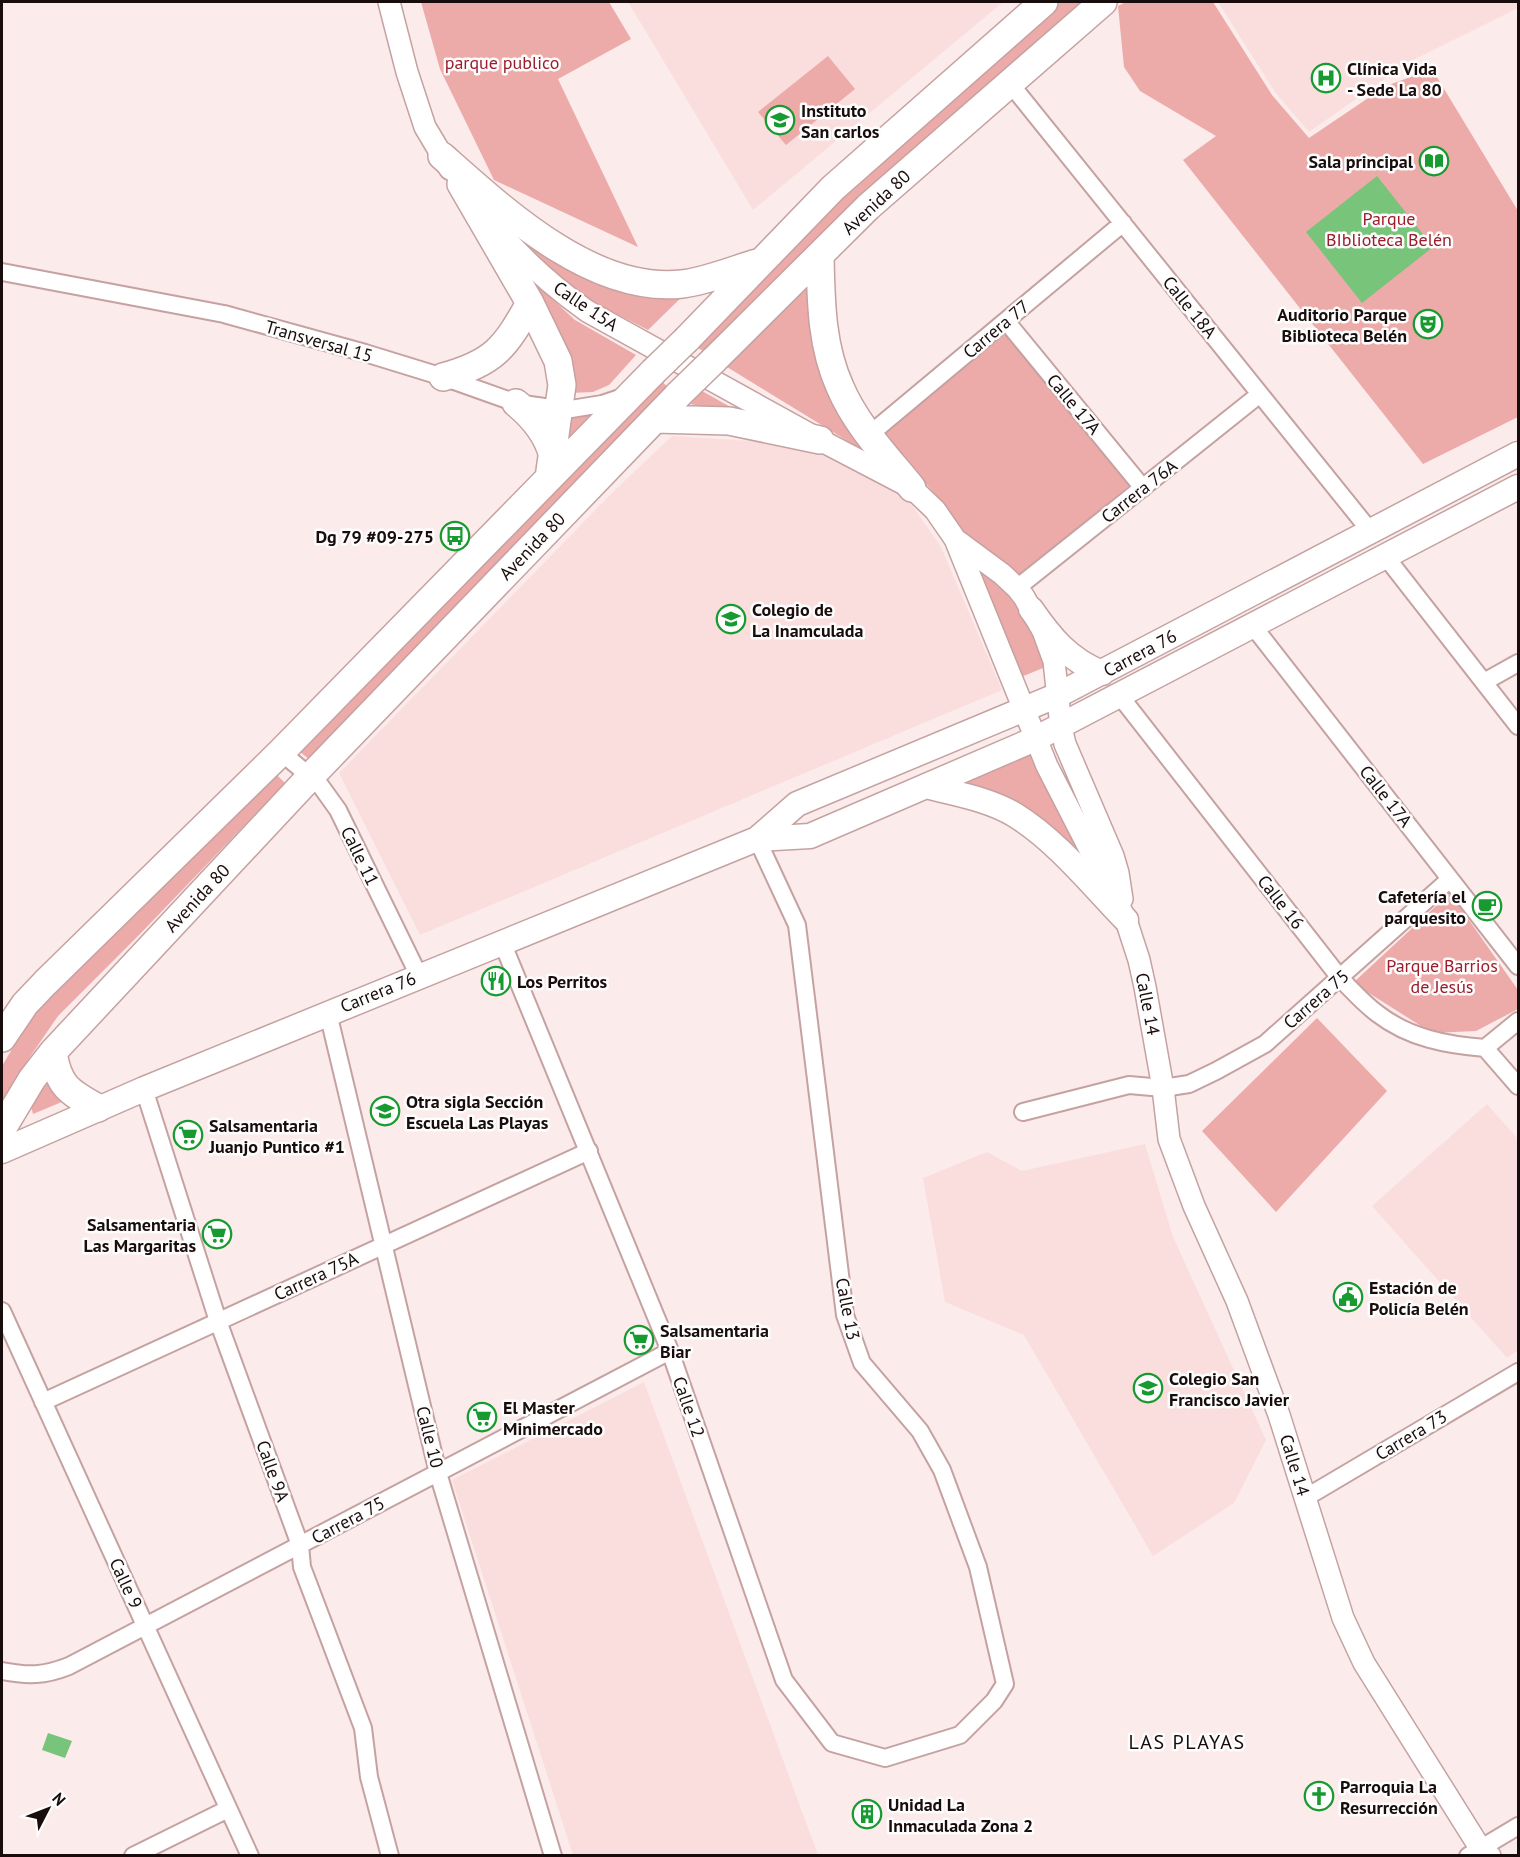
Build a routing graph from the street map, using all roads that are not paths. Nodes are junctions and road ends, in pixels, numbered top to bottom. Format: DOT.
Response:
graph roads {
  1 [pos="388,2"];
  2 [pos="1044,2"];
  3 [pos="1103,2"];
  4 [pos="1009,82"];
  5 [pos="442,156"];
  6 [pos="461,184"];
  7 [pos="1123,223"];
  8 [pos="820,256"];
  9 [pos="761,261"];
  10 [pos="2,272"];
  11 [pos="530,303"];
  12 [pos="1006,321"];
  13 [pos="442,376"];
  14 [pos="633,393"];
  15 [pos="1260,394"];
  16 [pos="516,403"];
  17 [pos="558,409"];
  18 [pos="655,419"];
  19 [pos="869,435"];
  20 [pos="820,440"];
  21 [pos="1518,454"];
  22 [pos="551,466"];
  23 [pos="1518,487"];
  24 [pos="912,488"];
  25 [pos="1143,488"];
  26 [pos="1371,532"];
  27 [pos="955,539"];
  28 [pos="1386,557"];
  29 [pos="1017,588"];
  30 [pos="1031,609"];
  31 [pos="1253,626"];
  32 [pos="1518,663"];
  33 [pos="1102,673"];
  34 [pos="1484,682"];
  35 [pos="1058,695"];
  36 [pos="1120,696"];
  37 [pos="1023,711"];
  38 [pos="1518,726"];
  39 [pos="1061,727"];
  40 [pos="1035,739"];
  41 [pos="281,752"];
  42 [pos="311,776"];
  43 [pos="926,786"];
  44 [pos="757,839"];
  45 [pos="1450,879"];
  46 [pos="1126,920"];
  47 [pos="502,942"];
  48 [pos="1518,966"];
  49 [pos="419,976"];
  50 [pos="1340,978"];
  51 [pos="328,1013"];
  52 [pos="1518,1021"];
  53 [pos="4,1033"];
  54 [pos="1485,1048"];
  55 [pos="53,1052"];
  56 [pos="1518,1086"];
  57 [pos="1163,1088"];
  58 [pos="144,1089"];
  59 [pos="98,1108"];
  60 [pos="1023,1112"];
  61 [pos="2,1129"];
  62 [pos="2,1151"];
  63 [pos="589,1151"];
  64 [pos="384,1244"];
  65 [pos="2,1311"];
  66 [pos="218,1321"];
  67 [pos="670,1351"];
  68 [pos="1518,1372"];
  69 [pos="43,1402"];
  70 [pos="438,1473"];
  71 [pos="1305,1498"];
  72 [pos="300,1545"];
  73 [pos="145,1627"];
  74 [pos="2,1671"];
  75 [pos="960,1736"];
  76 [pos="228,1809"];
  77 [pos="1518,1826"];
  78 [pos="1480,1854"];
  79 [pos="133,1856"];
  80 [pos="250,1856"];
  81 [pos="390,1856"];
  82 [pos="554,1856"];
  1 -- 5 [label="street, Calle 15A"];
  2 -- 9 [label="main road, Avenida 80"];
  3 -- 4 [label="main road, Avenida 80"];
  4 -- 7 [label="street, Calle 18A"];
  4 -- 8 [label="main road, Avenida 80"];
  5 -- 6 [label="street, Calle 15A"];
  5 -- 9 [label="main road"];
  6 -- 11 [label="main road"];
  6 -- 20 [label="street, Calle 15A"];
  7 -- 12 [label="street, Carrera 77"];
  7 -- 15 [label="street, Calle 18A"];
  8 -- 18 [label="main road, Avenida 80, bridge"];
  8 -- 19 [label="main road"];
  9 -- 14 [label="main road, Avenida 80, bridge"];
  10 -- 13 [label="street, Transversal 15"];
  11 -- 13 [label="main road"];
  11 -- 17 [label="main road"];
  12 -- 19 [label="street, Carrera 77"];
  12 -- 25 [label="street, Calle 17A"];
  13 -- 16 [label="street, Transversal 15"];
  14 -- 17 [label="street, Transversal 15"];
  14 -- 22 [label="main road, Avenida 80"];
  15 -- 25 [label="street, Carrera 76A"];
  15 -- 26 [label="street, Calle 18A"];
  16 -- 17 [label="street, Transversal 15"];
  16 -- 22 [label="main road"];
  17 -- 22 [label="main road"];
  18 -- 20 [label="main road"];
  18 -- 42 [label="main road, Avenida 80"];
  19 -- 24 [label="main road"];
  20 -- 24 [label="street, Calle 15A"];
  21 -- 26 [label="main road, Carrera 76"];
  22 -- 41 [label="main road, Avenida 80"];
  23 -- 28 [label="main road, Carrera 76"];
  24 -- 27 [label="street"];
  25 -- 29 [label="street, Carrera 76A"];
  26 -- 33 [label="main road, Carrera 76"];
  27 -- 29 [label="street"];
  27 -- 37 [label="street"];
  28 -- 31 [label="main road, Carrera 76"];
  28 -- 34 [label="street"];
  29 -- 30 [label="street"];
  30 -- 33 [label="main road"];
  30 -- 35 [label="street"];
  31 -- 36 [label="main road, Carrera 76"];
  31 -- 45 [label="street, Calle 17A"];
  32 -- 34 [label="street"];
  33 -- 35 [label="main road, Carrera 76"];
  34 -- 38 [label="street"];
  35 -- 37 [label="main road, Carrera 76"];
  35 -- 39 [label="street, Calle 14"];
  36 -- 39 [label="main road, Carrera 76"];
  36 -- 50 [label="street, Calle 16"];
  37 -- 40 [label="street, Calle 14"];
  37 -- 44 [label="main road, Carrera 76"];
  39 -- 40 [label="main road, Carrera 76"];
  39 -- 46 [label="street, Calle 14"];
  40 -- 43 [label="main road, Carrera 76"];
  40 -- 46 [label="street, Calle 14"];
  41 -- 42 [label="street, Calle 11"];
  41 -- 53 [label="main road, Avenida 80"];
  42 -- 49 [label="street, Calle 11"];
  42 -- 55 [label="main road, Avenida 80"];
  43 -- 44 [label="main road, Carrera 76"];
  43 -- 46 [label="main road"];
  44 -- 47 [label="main road, Carrera 76"];
  44 -- 75 [label="street, Calle 13"];
  45 -- 48 [label="street, Calle 17A"];
  45 -- 50 [label="street, Carrera 75"];
  46 -- 57 [label="street, Calle 14"];
  47 -- 49 [label="main road, Carrera 76"];
  47 -- 63 [label="street, Calle 12"];
  49 -- 51 [label="main road, Carrera 76"];
  50 -- 54 [label="street, Calle 16"];
  50 -- 57 [label="street, Carrera 75"];
  51 -- 58 [label="main road, Carrera 76"];
  51 -- 64 [label="street, Calle 10"];
  52 -- 54 [label="street"];
  54 -- 56 [label="street"];
  55 -- 59 [label="main road"];
  55 -- 61 [label="main road, Avenida 80"];
  57 -- 60 [label="street, Carrera 75"];
  57 -- 71 [label="street, Calle 14"];
  58 -- 59 [label="main road, Carrera 76"];
  58 -- 66 [label="street, Calle 9A"];
  59 -- 62 [label="main road, Carrera 76"];
  63 -- 64 [label="street, Carrera 75A"];
  63 -- 67 [label="street, Calle 12"];
  64 -- 66 [label="street, Carrera 75A"];
  64 -- 70 [label="street, Calle 10"];
  65 -- 69 [label="street, Calle 9"];
  66 -- 69 [label="street, Carrera 75A"];
  66 -- 72 [label="street, Calle 9A"];
  67 -- 70 [label="street, Carrera 75"];
  67 -- 75 [label="street, Calle 12"];
  68 -- 71 [label="street, Carrera 73"];
  69 -- 73 [label="street, Calle 9"];
  70 -- 72 [label="street, Carrera 75"];
  70 -- 82 [label="street, Calle 10"];
  71 -- 78 [label="street, Calle 14"];
  72 -- 73 [label="street, Carrera 75"];
  72 -- 81 [label="street, Calle 9A"];
  73 -- 74 [label="street, Carrera 75"];
  73 -- 76 [label="street, Calle 9"];
  76 -- 79 [label="street"];
  76 -- 80 [label="street, Calle 9"];
  77 -- 78 [label="street"];
}
